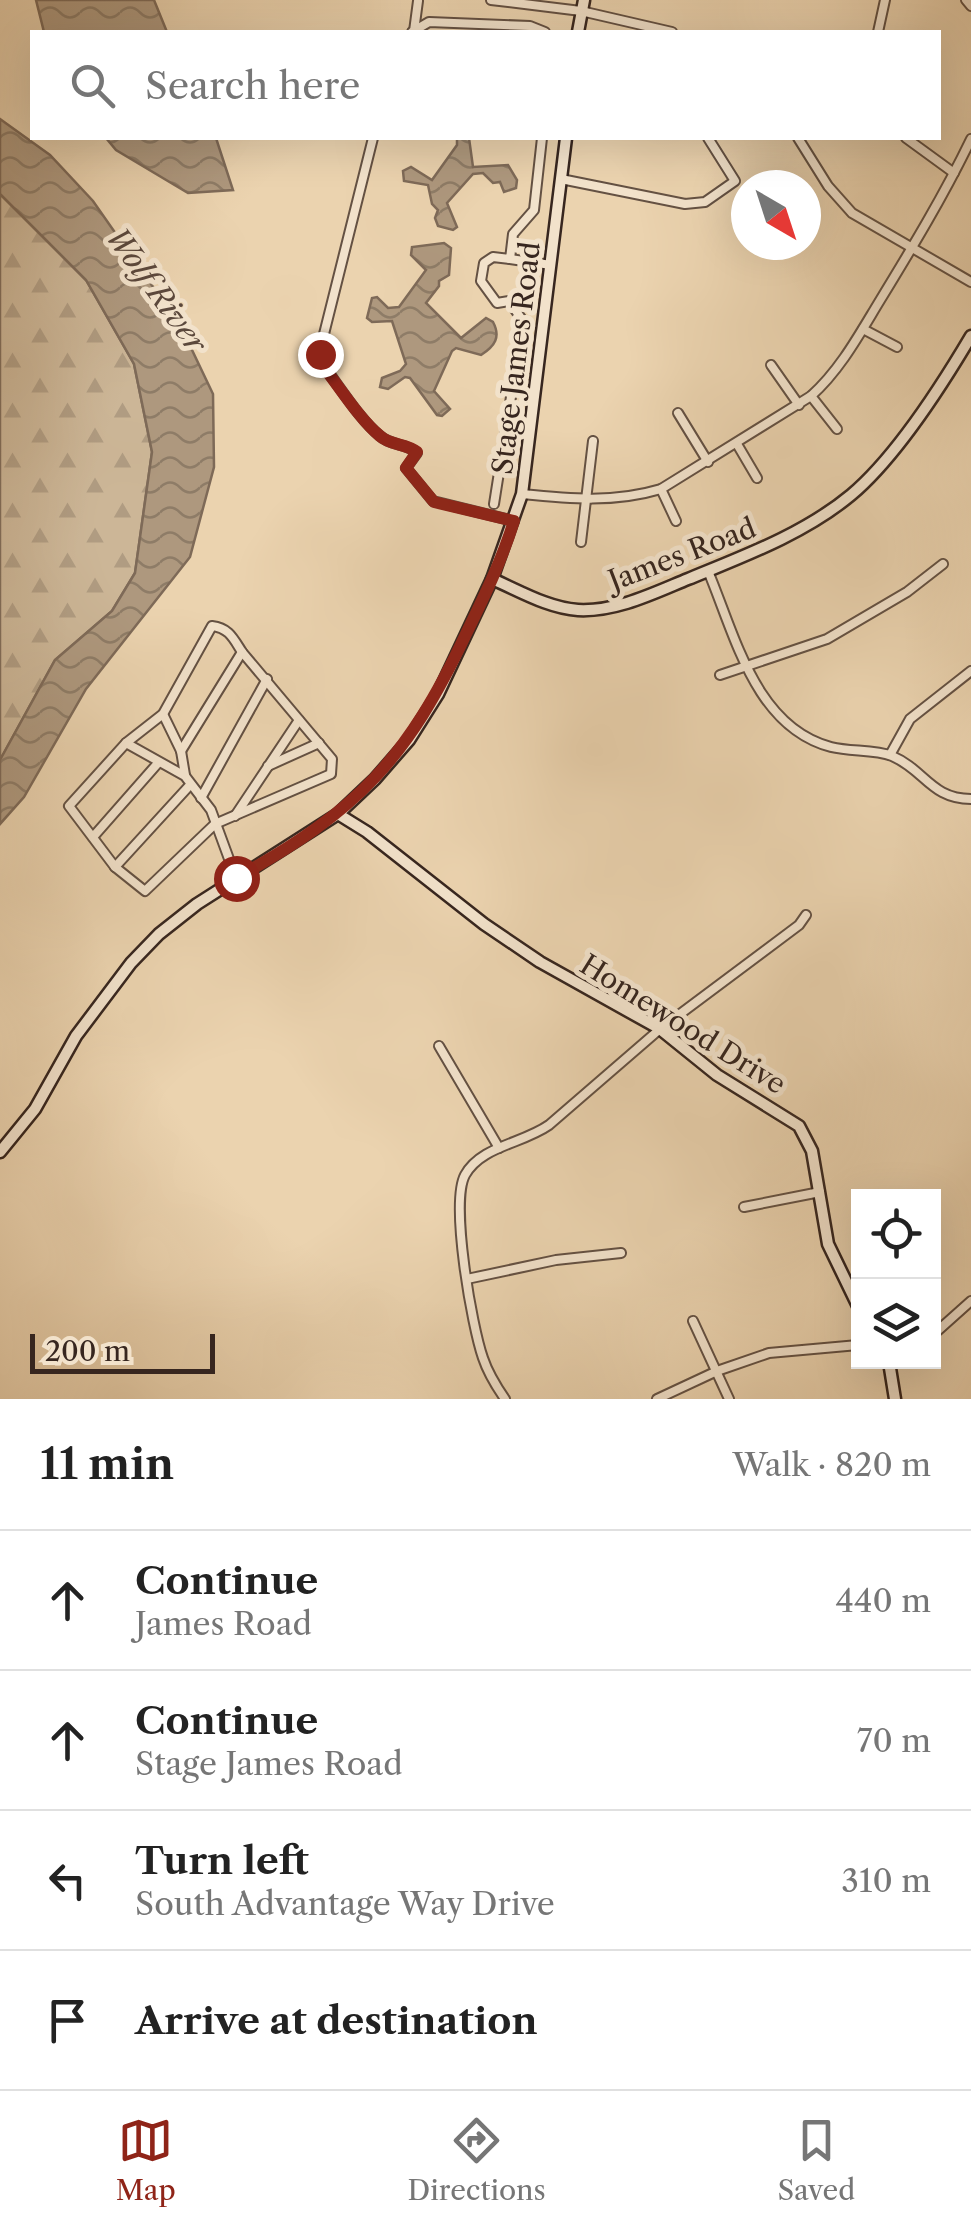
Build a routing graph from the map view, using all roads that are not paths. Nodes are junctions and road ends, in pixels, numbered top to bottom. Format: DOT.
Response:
graph roads {
  1 [pos="416,0"];
  2 [pos="433,0"];
  3 [pos="491,0"];
  4 [pos="885,0"];
  5 [pos="530,6"];
  6 [pos="582,6"];
  7 [pos="530,26"];
  8 [pos="413,30"];
  9 [pos="416,30"];
  10 [pos="541,30"];
  11 [pos="665,30"];
  12 [pos="878,30"];
  13 [pos="971,138"];
  14 [pos="373,140"];
  15 [pos="542,140"];
  16 [pos="566,140"];
  17 [pos="709,140"];
  18 [pos="799,140"];
  19 [pos="909,140"];
  20 [pos="956,170"];
  21 [pos="971,172"];
  22 [pos="561,178"];
  23 [pos="913,246"];
  24 [pos="510,259"];
  25 [pos="550,265"];
  26 [pos="971,282"];
  27 [pos="863,329"];
  28 [pos="971,336"];
  29 [pos="897,347"];
  30 [pos="771,366"];
  31 [pos="811,396"];
  32 [pos="798,405"];
  33 [pos="678,413"];
  34 [pos="838,429"];
  35 [pos="593,441"];
  36 [pos="737,444"];
  37 [pos="708,462"];
  38 [pos="757,478"];
  39 [pos="662,489"];
  40 [pos="522,494"];
  41 [pos="586,500"];
  42 [pos="494,504"];
  43 [pos="514,521"];
  44 [pos="676,521"];
  45 [pos="581,542"];
  46 [pos="943,564"];
  47 [pos="708,571"];
  48 [pos="492,579"];
  49 [pos="242,652"];
  50 [pos="748,665"];
  51 [pos="971,671"];
  52 [pos="720,675"];
  53 [pos="267,680"];
  54 [pos="163,714"];
  55 [pos="299,720"];
  56 [pos="126,743"];
  57 [pos="319,744"];
  58 [pos="181,751"];
  59 [pos="890,755"];
  60 [pos="158,763"];
  61 [pos="264,768"];
  62 [pos="187,780"];
  63 [pos="201,798"];
  64 [pos="971,799"];
  65 [pos="338,814"];
  66 [pos="234,817"];
  67 [pos="215,824"];
  68 [pos="93,838"];
  69 [pos="115,866"];
  70 [pos="236,878"];
  71 [pos="806,915"];
  72 [pos="660,1029"];
  73 [pos="439,1046"];
  74 [pos="499,1148"];
  75 [pos="0,1152"];
  76 [pos="820,1192"];
  77 [pos="744,1207"];
  78 [pos="621,1254"];
  79 [pos="467,1279"];
  80 [pos="851,1292"];
  81 [pos="971,1301"];
  82 [pos="693,1321"];
  83 [pos="941,1328"];
  84 [pos="851,1346"];
  85 [pos="891,1369"];
  86 [pos="717,1371"];
  87 [pos="505,1399"];
  88 [pos="657,1399"];
  89 [pos="729,1399"];
  90 [pos="895,1399"];
  1 -- 2 [label="street"];
  1 -- 8 [label="street"];
  3 -- 5 [label="street"];
  4 -- 12 [label="street"];
  5 -- 6 [label="street"];
  5 -- 7 [label="street"];
  6 -- 11 [label="street"];
  7 -- 9 [label="street"];
  7 -- 10 [label="street"];
  13 -- 20 [label="street"];
  14 -- 43 [label="street"];
  15 -- 24 [label="street"];
  16 -- 22 [label="street, Stage James Road"];
  17 -- 22 [label="street"];
  18 -- 23 [label="street"];
  19 -- 20 [label="street"];
  20 -- 21 [label="street"];
  20 -- 23 [label="street"];
  22 -- 25 [label="street, Stage James Road"];
  23 -- 26 [label="street"];
  23 -- 27 [label="street"];
  24 -- 25 [label="street"];
  24 -- 42 [label="street"];
  25 -- 40 [label="street, Stage James Road"];
  27 -- 29 [label="street"];
  27 -- 31 [label="street"];
  28 -- 47 [label="street, James Road"];
  30 -- 32 [label="street"];
  31 -- 32 [label="street"];
  31 -- 34 [label="street"];
  32 -- 36 [label="street"];
  33 -- 37 [label="street"];
  35 -- 41 [label="street"];
  36 -- 37 [label="street"];
  36 -- 38 [label="street"];
  37 -- 39 [label="street"];
  39 -- 41 [label="street"];
  39 -- 44 [label="street"];
  40 -- 41 [label="street"];
  40 -- 43 [label="street, Stage James Road"];
  41 -- 45 [label="street"];
  43 -- 48 [label="street, Stage James Road"];
  46 -- 50 [label="street"];
  47 -- 48 [label="street, James Road"];
  47 -- 50 [label="street"];
  48 -- 65 [label="street"];
  49 -- 53 [label="street"];
  49 -- 54 [label="street"];
  49 -- 58 [label="street"];
  50 -- 52 [label="street"];
  50 -- 59 [label="street"];
  51 -- 59 [label="street"];
  53 -- 55 [label="street"];
  53 -- 63 [label="street"];
  54 -- 56 [label="street"];
  54 -- 58 [label="street"];
  55 -- 57 [label="street"];
  55 -- 61 [label="street"];
  56 -- 60 [label="street"];
  56 -- 68 [label="street"];
  57 -- 61 [label="street"];
  57 -- 66 [label="street"];
  58 -- 62 [label="street"];
  59 -- 64 [label="street"];
  60 -- 62 [label="street"];
  60 -- 68 [label="street"];
  61 -- 66 [label="street"];
  62 -- 63 [label="street"];
  62 -- 69 [label="street"];
  63 -- 67 [label="street"];
  65 -- 70 [label="street"];
  65 -- 72 [label="street, Homewood Drive"];
  66 -- 67 [label="street"];
  67 -- 69 [label="street"];
  67 -- 70 [label="street"];
  68 -- 69 [label="street"];
  70 -- 75 [label="street"];
  71 -- 72 [label="street"];
  72 -- 74 [label="street"];
  72 -- 76 [label="street, Homewood Drive"];
  73 -- 74 [label="street"];
  74 -- 79 [label="street"];
  76 -- 77 [label="street"];
  76 -- 80 [label="street, Homewood Drive"];
  78 -- 79 [label="street"];
  79 -- 87 [label="street"];
  81 -- 83 [label="street"];
  82 -- 86 [label="street"];
  84 -- 86 [label="street"];
  85 -- 90 [label="street"];
  86 -- 88 [label="street"];
  86 -- 89 [label="street"];
}
